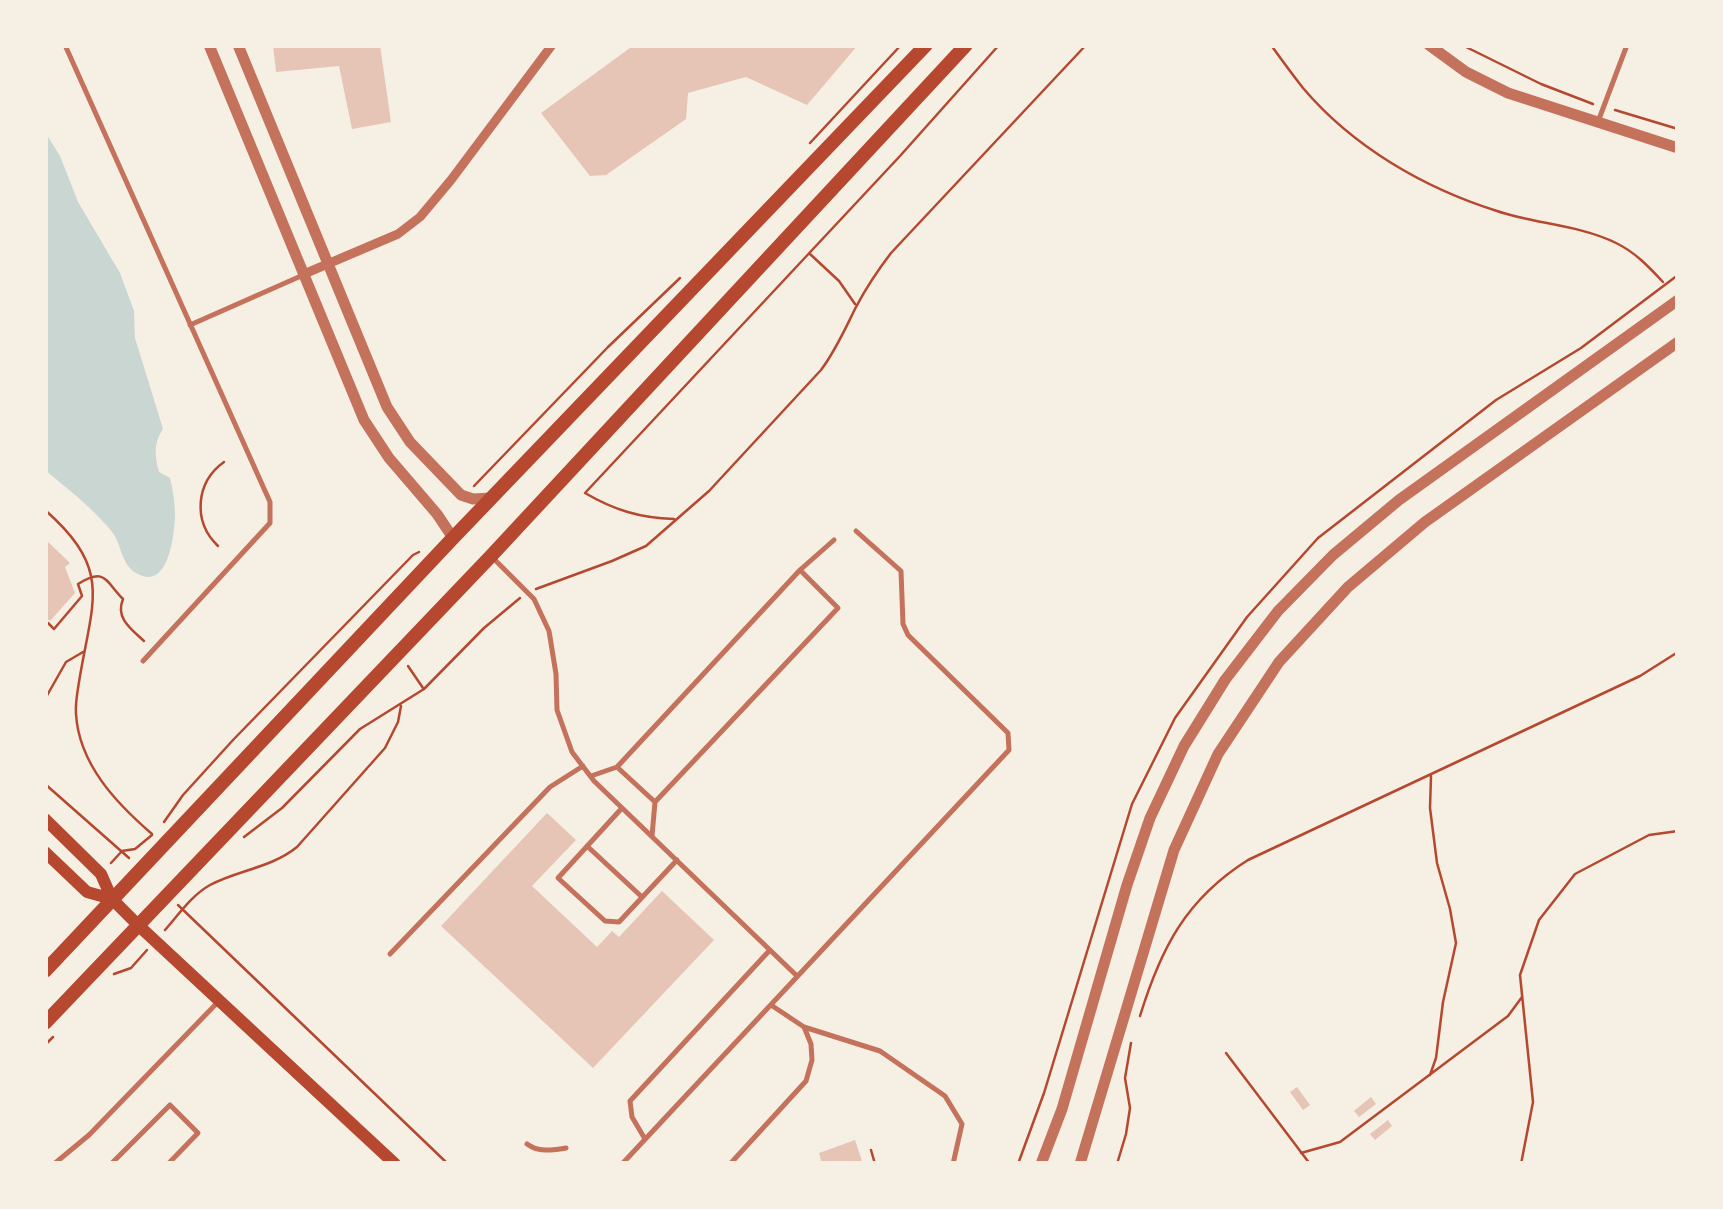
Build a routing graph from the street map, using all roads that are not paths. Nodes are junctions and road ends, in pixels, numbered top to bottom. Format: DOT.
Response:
graph roads {
  1 [pos="65,45"];
  2 [pos="209,45"];
  3 [pos="238,45"];
  4 [pos="552,45"];
  5 [pos="926,45"];
  6 [pos="966,45"];
  7 [pos="1429,45"];
  8 [pos="1627,45"];
  9 [pos="1598,122"];
  10 [pos="1678,148"];
  11 [pos="328,263"];
  12 [pos="304,274"];
  13 [pos="1678,300"];
  14 [pos="190,325"];
  15 [pos="1678,342"];
  16 [pos="491,498"];
  17 [pos="856,530"];
  18 [pos="453,538"];
  19 [pos="834,540"];
  20 [pos="491,556"];
  21 [pos="800,570"];
  22 [pos="143,661"];
  23 [pos="583,766"];
  24 [pos="617,767"];
  25 [pos="591,776"];
  26 [pos="655,802"];
  27 [pos="622,808"];
  28 [pos="45,819"];
  29 [pos="652,836"];
  30 [pos="587,846"];
  31 [pos="45,852"];
  32 [pos="677,860"];
  33 [pos="642,898"];
  34 [pos="112,899"];
  35 [pos="138,925"];
  36 [pos="770,950"];
  37 [pos="390,954"];
  38 [pos="45,971"];
  39 [pos="797,976"];
  40 [pos="219,1000"];
  41 [pos="770,1005"];
  42 [pos="45,1023"];
  43 [pos="804,1027"];
  44 [pos="645,1139"];
  45 [pos="527,1144"];
  46 [pos="566,1148"];
  47 [pos="54,1164"];
  48 [pos="111,1164"];
  49 [pos="168,1164"];
  50 [pos="395,1164"];
  51 [pos="622,1164"];
  52 [pos="730,1164"];
  53 [pos="953,1164"];
  54 [pos="1041,1164"];
  55 [pos="1080,1164"];
  1 -- 14 [label="lane"];
  2 -- 12 [label="street"];
  3 -- 11 [label="street"];
  4 -- 11 [label="street"];
  5 -- 16 [label="main road"];
  6 -- 20 [label="main road"];
  7 -- 9 [label="street"];
  8 -- 9 [label="lane"];
  9 -- 10 [label="street"];
  11 -- 12 [label="street"];
  11 -- 16 [label="street"];
  12 -- 14 [label="lane"];
  12 -- 18 [label="street"];
  13 -- 54 [label="street"];
  14 -- 22 [label="lane"];
  15 -- 55 [label="street"];
  16 -- 18 [label="main road"];
  17 -- 39 [label="lane"];
  18 -- 34 [label="main road"];
  19 -- 21 [label="lane"];
  20 -- 23 [label="lane"];
  20 -- 35 [label="main road"];
  21 -- 24 [label="lane"];
  21 -- 26 [label="lane"];
  23 -- 25 [label="lane"];
  23 -- 37 [label="lane"];
  24 -- 25 [label="lane"];
  24 -- 26 [label="lane"];
  25 -- 27 [label="lane"];
  26 -- 29 [label="lane"];
  27 -- 29 [label="lane"];
  27 -- 30 [label="lane"];
  28 -- 34 [label="main road"];
  29 -- 32 [label="lane"];
  30 -- 33 [label="lane"];
  30 -- 33 [label="lane"];
  31 -- 34 [label="main road"];
  32 -- 33 [label="lane"];
  32 -- 36 [label="lane"];
  34 -- 35 [label="main road"];
  34 -- 38 [label="main road"];
  35 -- 40 [label="main road"];
  35 -- 42 [label="main road"];
  36 -- 39 [label="lane"];
  36 -- 44 [label="lane"];
  39 -- 41 [label="lane"];
  40 -- 47 [label="lane"];
  40 -- 50 [label="main road"];
  41 -- 43 [label="lane"];
  41 -- 44 [label="lane"];
  43 -- 52 [label="lane"];
  43 -- 53 [label="lane"];
  44 -- 51 [label="lane"];
  45 -- 46 [label="lane"];
  48 -- 49 [label="lane"];
}
